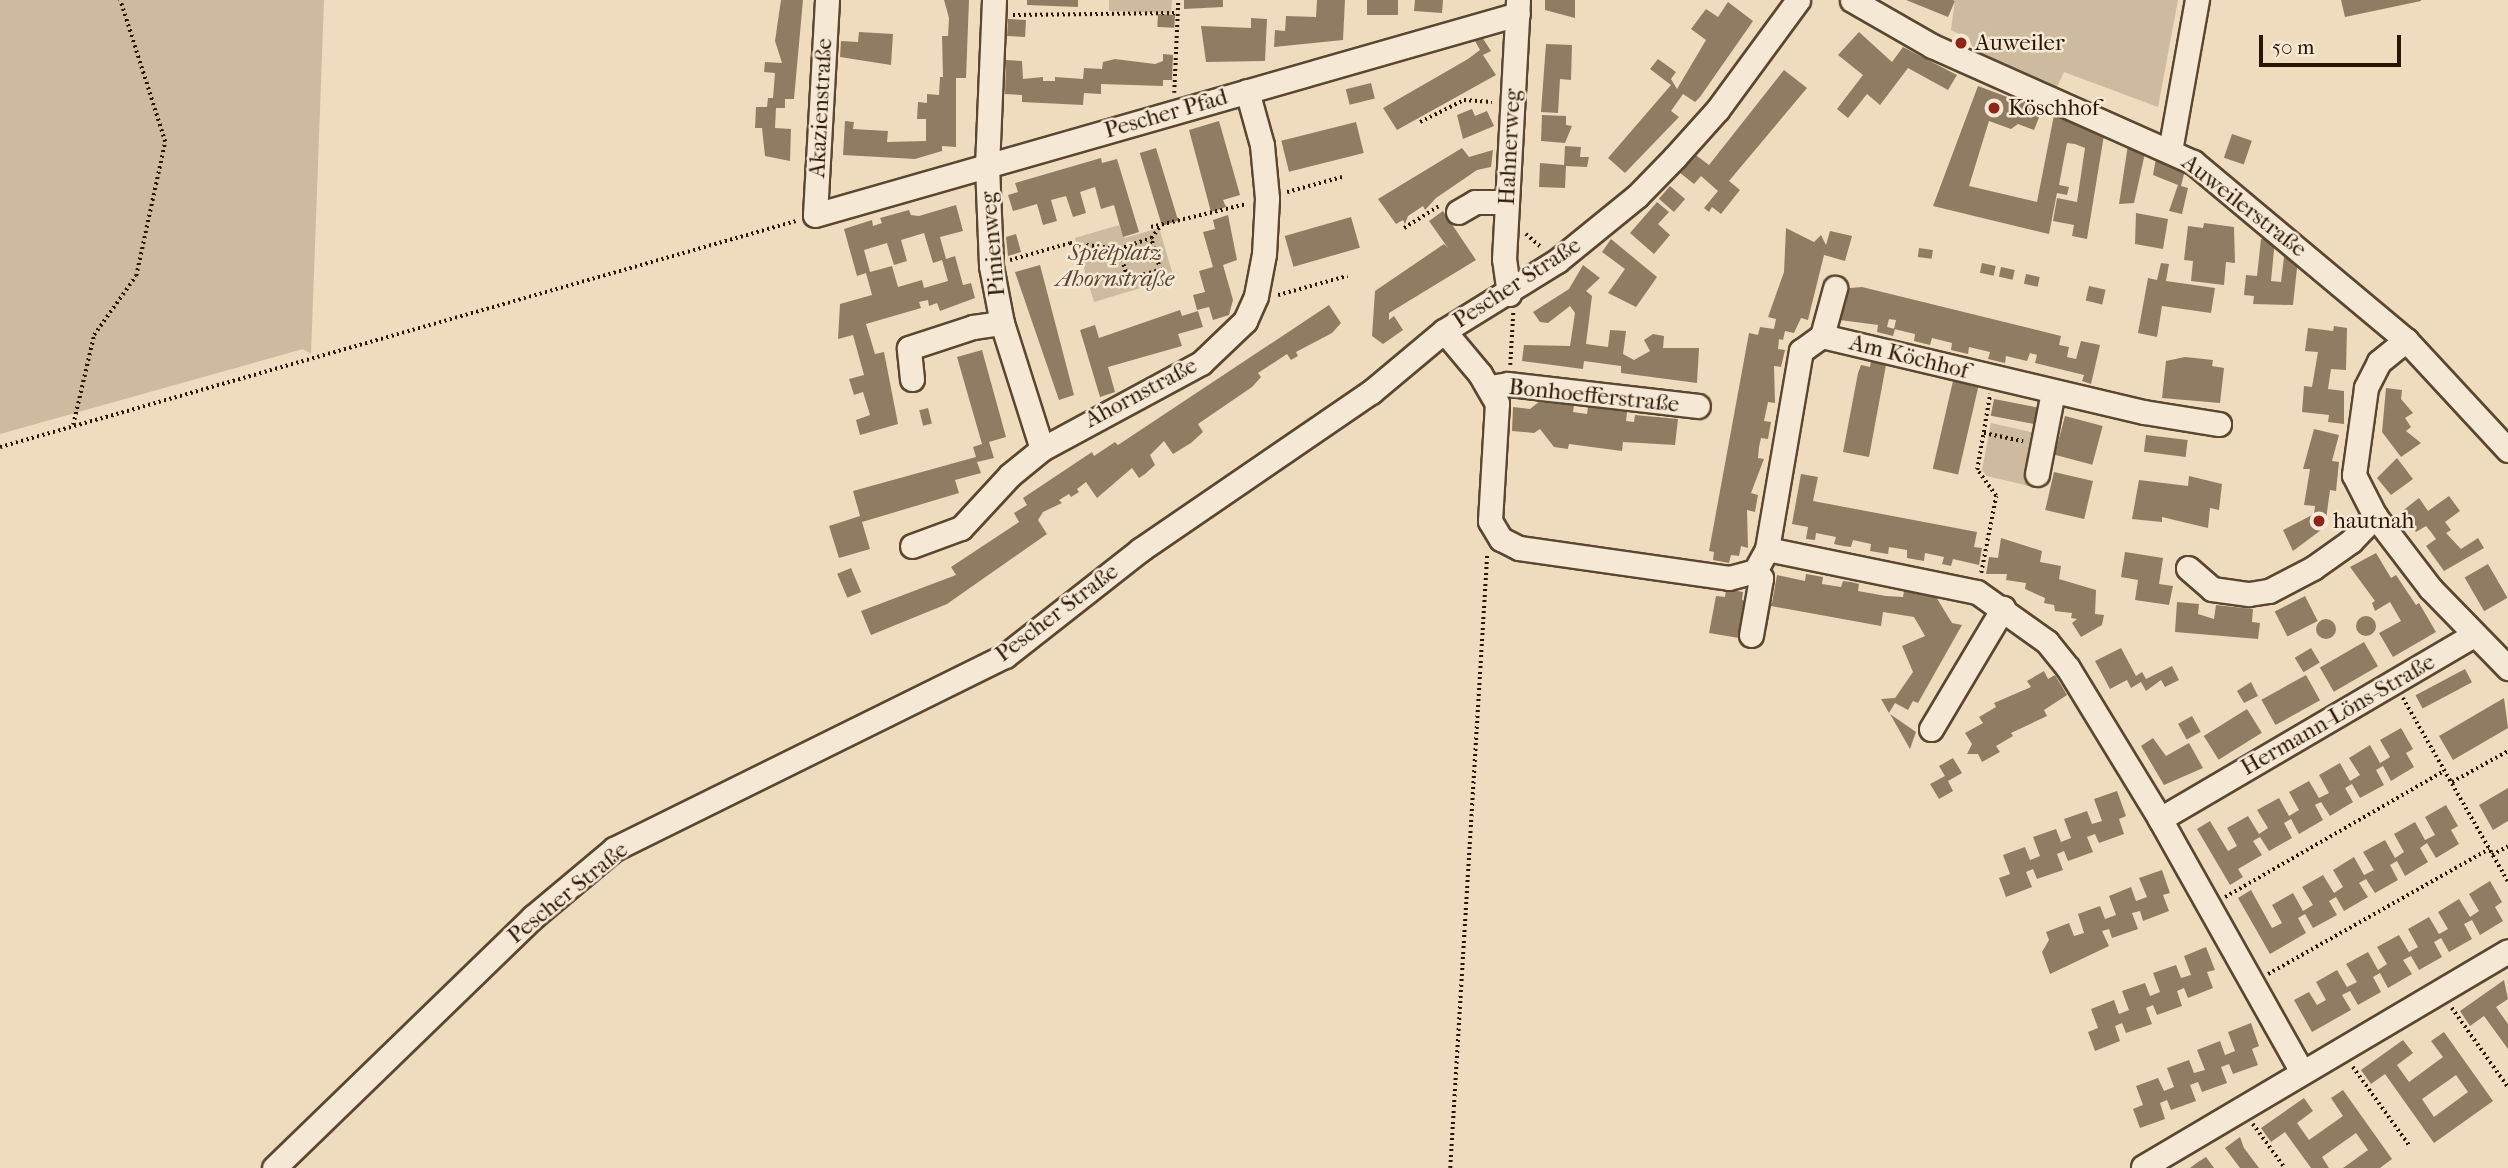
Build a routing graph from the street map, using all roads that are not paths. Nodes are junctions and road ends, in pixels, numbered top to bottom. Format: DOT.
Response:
graph roads {
  1 [pos="827,0"];
  2 [pos="1798,0"];
  3 [pos="1852,0"];
  4 [pos="2197,0"];
  5 [pos="994,7"];
  6 [pos="1518,7"];
  7 [pos="1247,91"];
  8 [pos="2170,151"];
  9 [pos="987,165"];
  10 [pos="1507,202"];
  11 [pos="1458,212"];
  12 [pos="815,215"];
  13 [pos="1835,288"];
  14 [pos="1509,294"];
  15 [pos="1002,323"];
  16 [pos="1444,331"];
  17 [pos="1822,336"];
  18 [pos="2406,340"];
  19 [pos="912,379"];
  20 [pos="1490,387"];
  21 [pos="2053,392"];
  22 [pos="1698,406"];
  23 [pos="2219,424"];
  24 [pos="1042,449"];
  25 [pos="2508,450"];
  26 [pos="2037,474"];
  27 [pos="2375,516"];
  28 [pos="912,547"];
  29 [pos="1768,549"];
  30 [pos="2188,568"];
  31 [pos="1755,571"];
  32 [pos="2003,608"];
  33 [pos="1751,635"];
  34 [pos="2474,635"];
  35 [pos="2508,668"];
  36 [pos="1931,729"];
  37 [pos="2160,819"];
  38 [pos="2508,951"];
  39 [pos="2301,1070"];
  40 [pos="2143,1167"];
  41 [pos="274,1168"];
  1 -- 12 [label="street, Akazienstraße"];
  2 -- 14 [label="street, Pescher Straße"];
  3 -- 8 [label="street, Auweilerstraße"];
  4 -- 8 [label="street"];
  5 -- 9 [label="street"];
  6 -- 7 [label="street, Pescher Pfad"];
  6 -- 10 [label="street, Hahnerweg"];
  7 -- 9 [label="street, Pescher Pfad"];
  7 -- 24 [label="street, Ahornstraße"];
  8 -- 18 [label="street, Auweilerstraße"];
  9 -- 12 [label="street, Pescher Pfad"];
  9 -- 15 [label="street, Pinienweg"];
  10 -- 11 [label="street"];
  10 -- 14 [label="street, Hahnerweg"];
  13 -- 17 [label="street"];
  14 -- 16 [label="street, Pescher Straße"];
  15 -- 19 [label="street, Pinienweg"];
  15 -- 24 [label="street, Pinienweg"];
  16 -- 20 [label="street"];
  16 -- 41 [label="street, Pescher Straße"];
  17 -- 21 [label="street, Am Köchhof"];
  17 -- 29 [label="street, Am Köchhof"];
  18 -- 25 [label="street, Auweilerstraße"];
  18 -- 27 [label="street"];
  20 -- 22 [label="street, Bonhoefferstraße"];
  20 -- 31 [label="street"];
  21 -- 23 [label="street, Am Köchhof"];
  21 -- 26 [label="street"];
  24 -- 28 [label="street, Ahornstraße"];
  27 -- 30 [label="street"];
  27 -- 34 [label="street"];
  29 -- 31 [label="street, Am Köchhof"];
  29 -- 32 [label="street"];
  31 -- 33 [label="street"];
  32 -- 36 [label="street"];
  32 -- 37 [label="street"];
  34 -- 35 [label="street"];
  34 -- 37 [label="street, Hermann-Löns-Straße"];
  37 -- 39 [label="street"];
  38 -- 39 [label="street"];
  39 -- 40 [label="street"];
}
